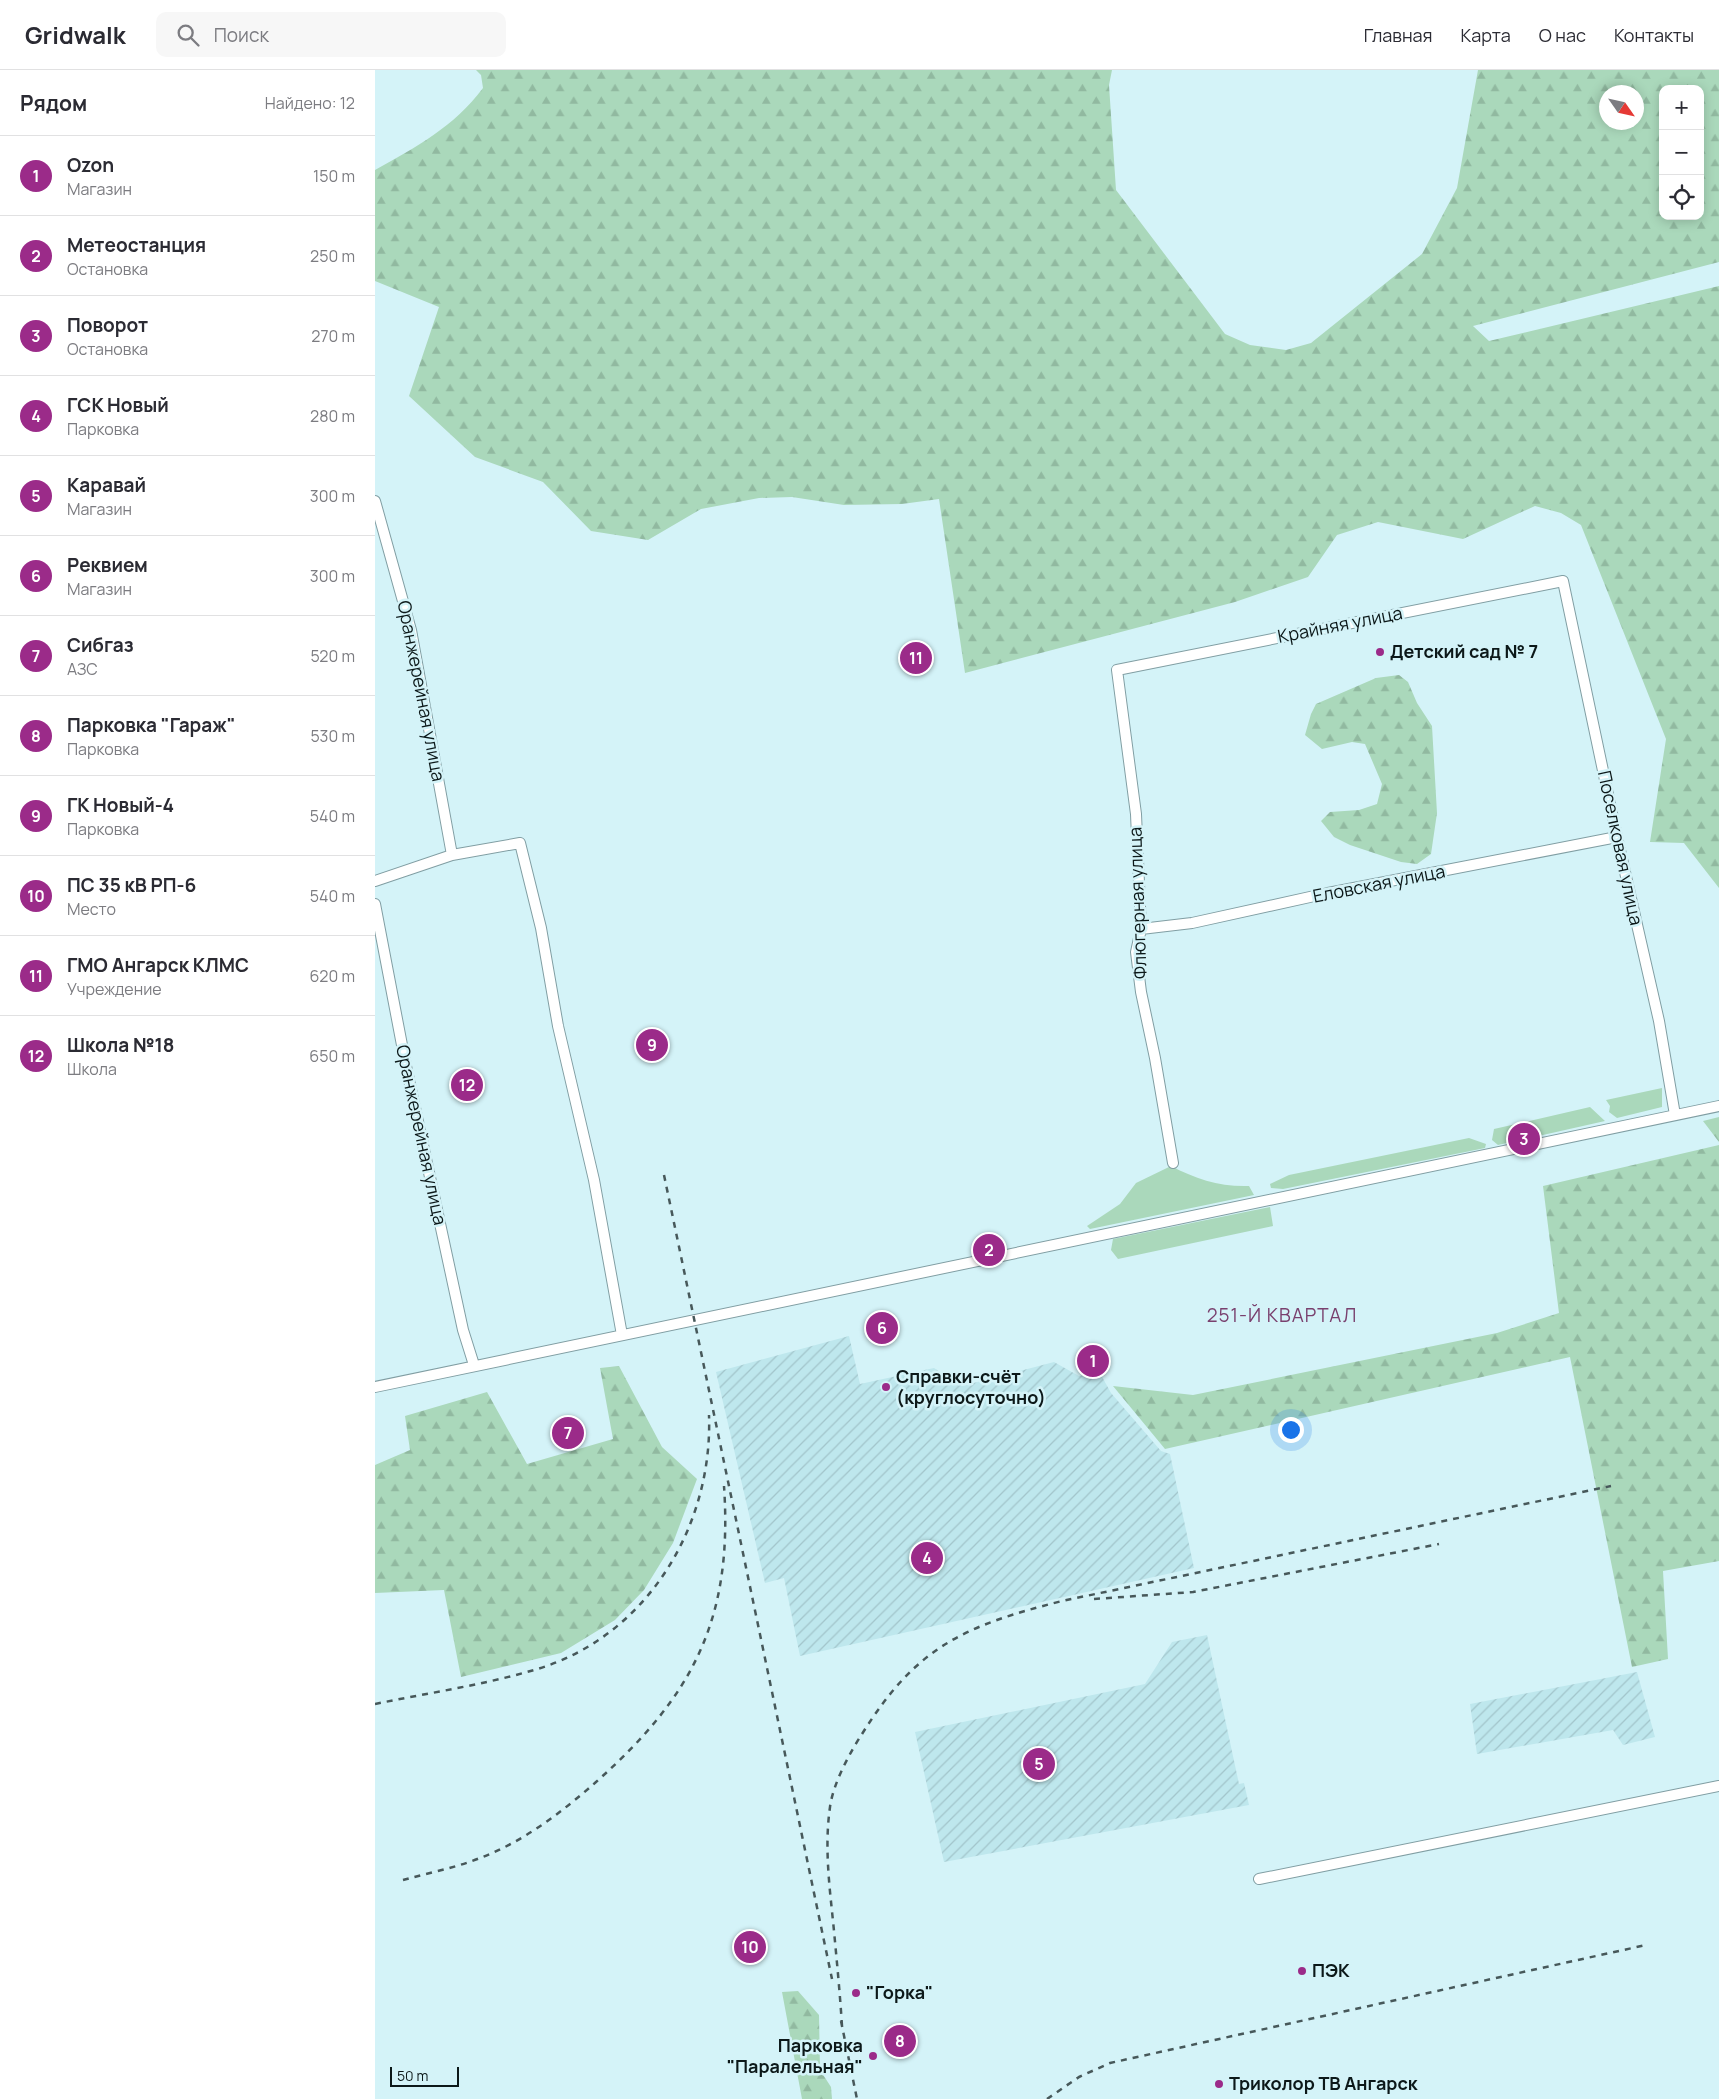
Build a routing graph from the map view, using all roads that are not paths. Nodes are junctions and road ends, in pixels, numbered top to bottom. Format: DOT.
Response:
graph roads {
  1 [pos="375,500"];
  2 [pos="1563,581"];
  3 [pos="1117,670"];
  4 [pos="1617,838"];
  5 [pos="452,855"];
  6 [pos="375,880"];
  7 [pos="375,904"];
  8 [pos="1141,929"];
  9 [pos="1719,1106"];
  10 [pos="1675,1115"];
  11 [pos="1173,1163"];
  12 [pos="622,1335"];
  13 [pos="474,1365"];
  14 [pos="375,1387"];
  15 [pos="1719,1786"];
  16 [pos="1259,1879"];
  1 -- 5 [label="street, Оранжерейная улица"];
  2 -- 3 [label="street, Крайняя улица"];
  2 -- 4 [label="street, Поселковая улица"];
  3 -- 8 [label="street, Флюгерная улица"];
  4 -- 8 [label="street, Еловская улица"];
  4 -- 10 [label="street, Поселковая улица"];
  5 -- 6 [label="street"];
  5 -- 12 [label="street"];
  7 -- 13 [label="street, Оранжерейная улица"];
  8 -- 11 [label="street, Флюгерная улица"];
  9 -- 10 [label="street"];
  10 -- 12 [label="street"];
  12 -- 13 [label="street"];
  13 -- 14 [label="street"];
  15 -- 16 [label="street"];
}
